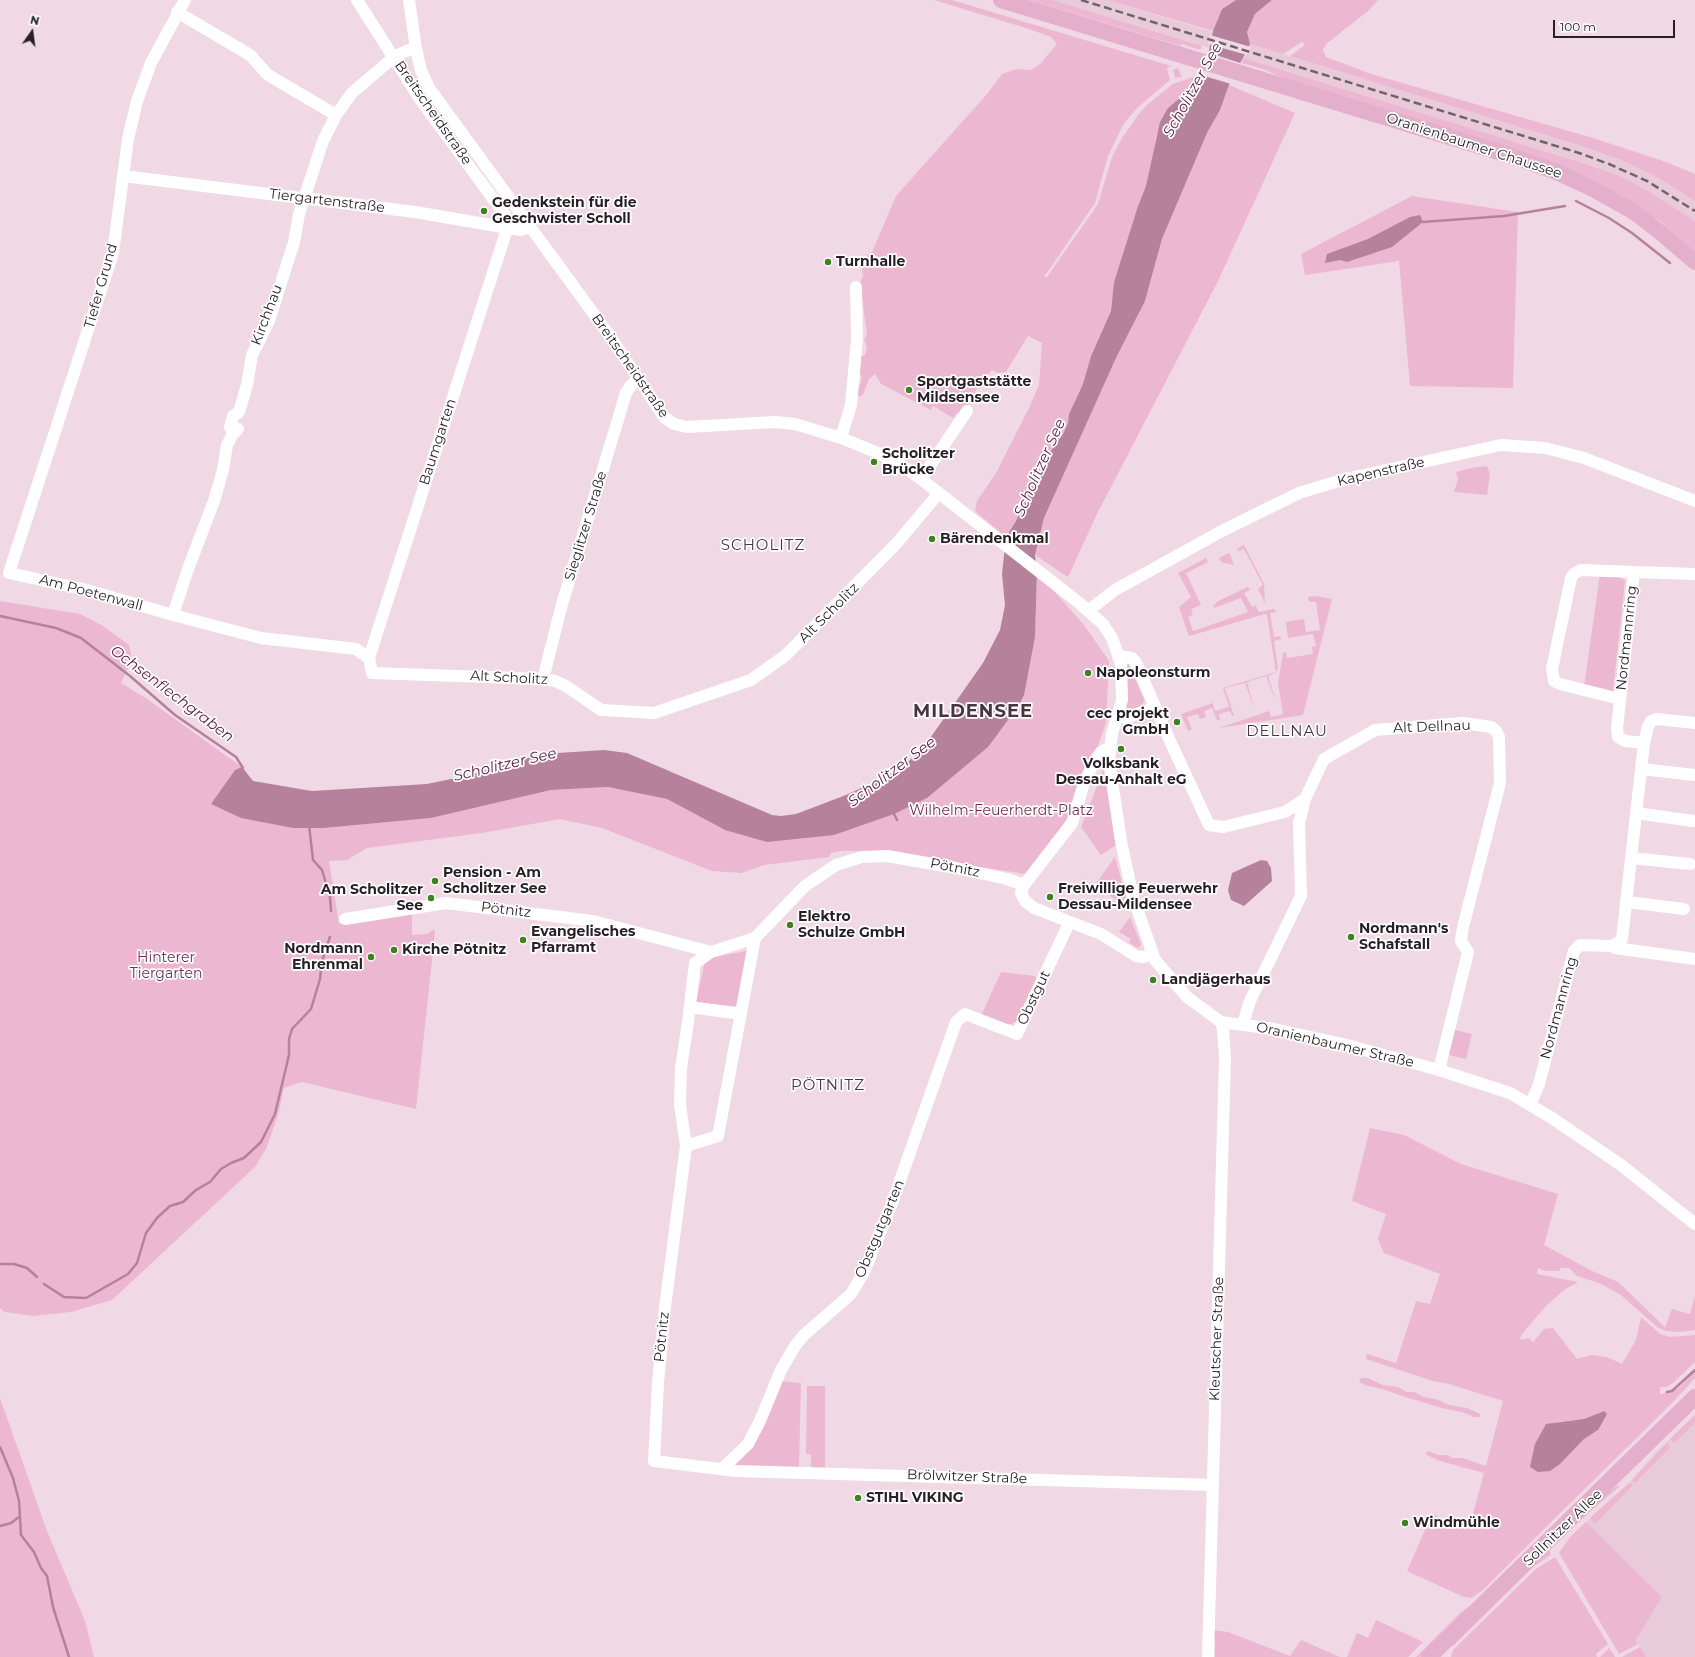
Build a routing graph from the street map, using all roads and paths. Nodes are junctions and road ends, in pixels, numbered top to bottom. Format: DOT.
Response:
graph roads {
  1 [pos="185,0"];
  2 [pos="357,0"];
  3 [pos="409,0"];
  4 [pos="1001,0"];
  5 [pos="177,12"];
  6 [pos="416,49"];
  7 [pos="394,57"];
  8 [pos="336,115"];
  9 [pos="123,176"];
  10 [pos="305,198"];
  11 [pos="508,226"];
  12 [pos="530,227"];
  13 [pos="1695,262"];
  14 [pos="856,287"];
  15 [pos="639,379"];
  16 [pos="967,411"];
  17 [pos="841,438"];
  18 [pos="921,479"];
  19 [pos="939,494"];
  20 [pos="1695,501"];
  21 [pos="1634,572"];
  22 [pos="9,573"];
  23 [pos="1695,574"];
  24 [pos="1088,610"];
  25 [pos="173,615"];
  26 [pos="1119,656"];
  27 [pos="369,658"];
  28 [pos="543,679"];
  29 [pos="1620,699"];
  30 [pos="1155,708"];
  31 [pos="1118,718"];
  32 [pos="1695,723"];
  33 [pos="1644,743"];
  34 [pos="1110,747"];
  35 [pos="1641,769"];
  36 [pos="1695,775"];
  37 [pos="1305,799"];
  38 [pos="1285,812"];
  39 [pos="1636,813"];
  40 [pos="1693,821"];
  41 [pos="1299,823"];
  42 [pos="1632,858"];
  43 [pos="1690,864"];
  44 [pos="1024,885"];
  45 [pos="1627,902"];
  46 [pos="1684,909"];
  47 [pos="345,919"];
  48 [pos="1069,923"];
  49 [pos="755,938"];
  50 [pos="1611,946"];
  51 [pos="711,952"];
  52 [pos="1153,955"];
  53 [pos="1695,958"];
  54 [pos="690,1007"];
  55 [pos="742,1014"];
  56 [pos="956,1022"];
  57 [pos="1221,1022"];
  58 [pos="1244,1024"];
  59 [pos="1439,1070"];
  60 [pos="1530,1105"];
  61 [pos="686,1146"];
  62 [pos="1695,1224"];
  63 [pos="1695,1397"];
  64 [pos="722,1469"];
  65 [pos="1213,1485"];
  66 [pos="1208,1657"];
  67 [pos="1429,1657"];
  1 -- 5 [label="street, Tiefer Grund"];
  2 -- 7 [label="street, Breitscheidstraße"];
  3 -- 6 [label="street, Breitscheidstraße"];
  4 -- 13 [label="main road, Oranienbaumer Chaussee"];
  5 -- 8 [label="street"];
  5 -- 9 [label="street, Tiefer Grund"];
  6 -- 7 [label="street, Kirchhau"];
  6 -- 12 [label="street, Breitscheidstraße"];
  7 -- 8 [label="street, Kirchhau"];
  7 -- 11 [label="street, Breitscheidstraße"];
  8 -- 10 [label="street, Kirchhau"];
  9 -- 10 [label="street, Tiergartenstraße"];
  9 -- 22 [label="street, Tiefer Grund"];
  10 -- 11 [label="street, Tiergartenstraße"];
  10 -- 25 [label="street, Kirchhau"];
  11 -- 12 [label="street, Tiergartenstraße"];
  11 -- 27 [label="street, Baumgarten"];
  12 -- 15 [label="street, Breitscheidstraße"];
  14 -- 17 [label="street"];
  15 -- 17 [label="street, Breitscheidstraße"];
  15 -- 28 [label="street, Sieglitzer Straße"];
  16 -- 18 [label="street"];
  17 -- 18 [label="street, Breitscheidstraße"];
  18 -- 19 [label="street, Breitscheidstraße"];
  19 -- 24 [label="street, Breitscheidstraße"];
  19 -- 28 [label="street, Alt Scholitz"];
  20 -- 24 [label="street, Kapenstraße"];
  21 -- 23 [label="street, Nordmannring"];
  21 -- 29 [label="street, Nordmannring"];
  21 -- 29 [label="street"];
  22 -- 25 [label="street, Am Poetenwall"];
  24 -- 26 [label="street"];
  25 -- 27 [label="street, Alt Scholitz"];
  26 -- 30 [label="street"];
  26 -- 31 [label="street"];
  27 -- 28 [label="street, Alt Scholitz"];
  29 -- 33 [label="street, Nordmannring"];
  30 -- 31 [label="street"];
  30 -- 38 [label="street"];
  31 -- 34 [label="street"];
  32 -- 33 [label="street"];
  33 -- 35 [label="street"];
  34 -- 44 [label="street"];
  34 -- 52 [label="street"];
  35 -- 36 [label="street"];
  35 -- 39 [label="street"];
  37 -- 38 [label="street"];
  37 -- 41 [label="street"];
  37 -- 59 [label="street, Alt Dellnau"];
  38 -- 41 [label="street"];
  39 -- 40 [label="street"];
  39 -- 42 [label="street"];
  41 -- 58 [label="street"];
  42 -- 43 [label="street"];
  42 -- 45 [label="street"];
  44 -- 48 [label="street"];
  44 -- 49 [label="street, Pötnitz"];
  45 -- 46 [label="street"];
  45 -- 50 [label="street"];
  47 -- 51 [label="street, Pötnitz"];
  48 -- 52 [label="street"];
  48 -- 56 [label="street, Obstgut"];
  49 -- 51 [label="street, Pötnitz"];
  49 -- 55 [label="street"];
  50 -- 53 [label="street, Nordmannring"];
  50 -- 60 [label="street, Nordmannring"];
  51 -- 54 [label="street, Pötnitz"];
  52 -- 57 [label="street"];
  54 -- 55 [label="street"];
  54 -- 61 [label="street, Pötnitz"];
  55 -- 61 [label="street"];
  56 -- 64 [label="street, Obstgutgarten"];
  57 -- 58 [label="street, Oranienbaumer Straße"];
  57 -- 65 [label="street, Kleutscher Straße"];
  58 -- 59 [label="street, Oranienbaumer Straße"];
  59 -- 60 [label="street, Oranienbaumer Straße"];
  60 -- 62 [label="street, Oranienbaumer Straße"];
  61 -- 64 [label="street, Pötnitz"];
  63 -- 67 [label="main road, Sollnitzer Allee"];
  64 -- 65 [label="street, Brölwitzer Straße"];
  65 -- 66 [label="street, Kleutscher Straße"];
}
